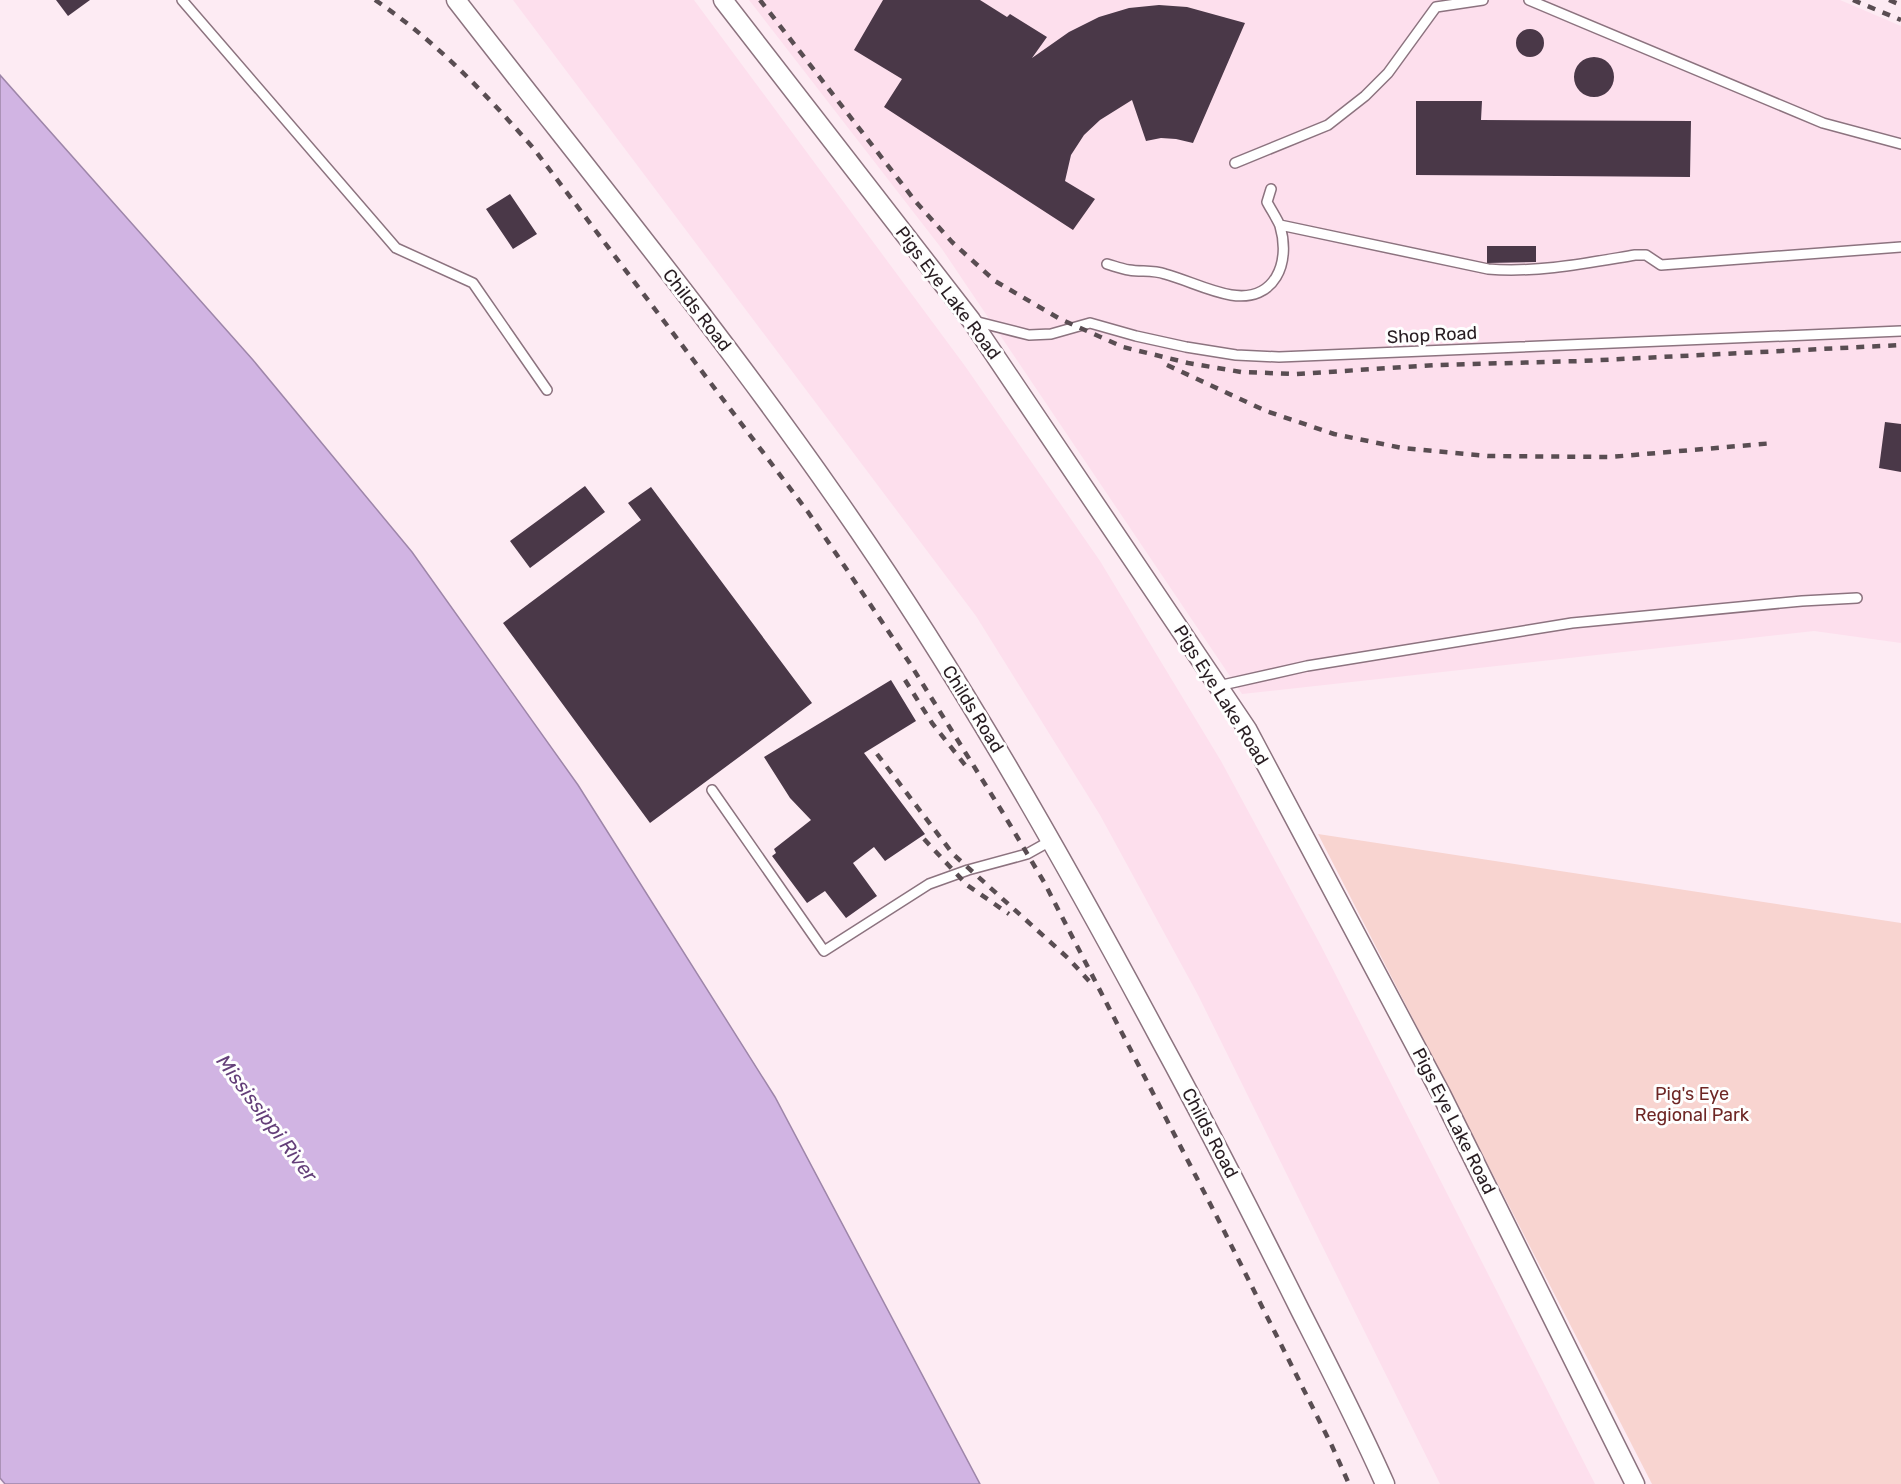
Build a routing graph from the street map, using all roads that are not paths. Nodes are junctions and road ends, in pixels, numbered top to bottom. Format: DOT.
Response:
graph roads {
  1 [pos="182,0"];
  2 [pos="456,0"];
  3 [pos="723,0"];
  4 [pos="1483,0"];
  5 [pos="1529,0"];
  6 [pos="1901,144"];
  7 [pos="1235,163"];
  8 [pos="1271,189"];
  9 [pos="1280,225"];
  10 [pos="1901,247"];
  11 [pos="1107,264"];
  12 [pos="971,320"];
  13 [pos="1901,331"];
  14 [pos="547,390"];
  15 [pos="1857,598"];
  16 [pos="1218,686"];
  17 [pos="712,790"];
  18 [pos="1052,840"];
  19 [pos="1385,1484"];
  20 [pos="1635,1484"];
  1 -- 14 [label="lane"];
  2 -- 18 [label="street, Childs Road"];
  3 -- 12 [label="street, Pigs Eye Lake Road"];
  4 -- 7 [label="lane"];
  5 -- 6 [label="lane"];
  8 -- 9 [label="lane"];
  9 -- 10 [label="lane"];
  9 -- 11 [label="lane"];
  12 -- 13 [label="lane, Shop Road"];
  12 -- 16 [label="street, Pigs Eye Lake Road"];
  15 -- 16 [label="lane"];
  16 -- 20 [label="street, Pigs Eye Lake Road"];
  17 -- 18 [label="lane"];
  18 -- 19 [label="street, Childs Road"];
}
